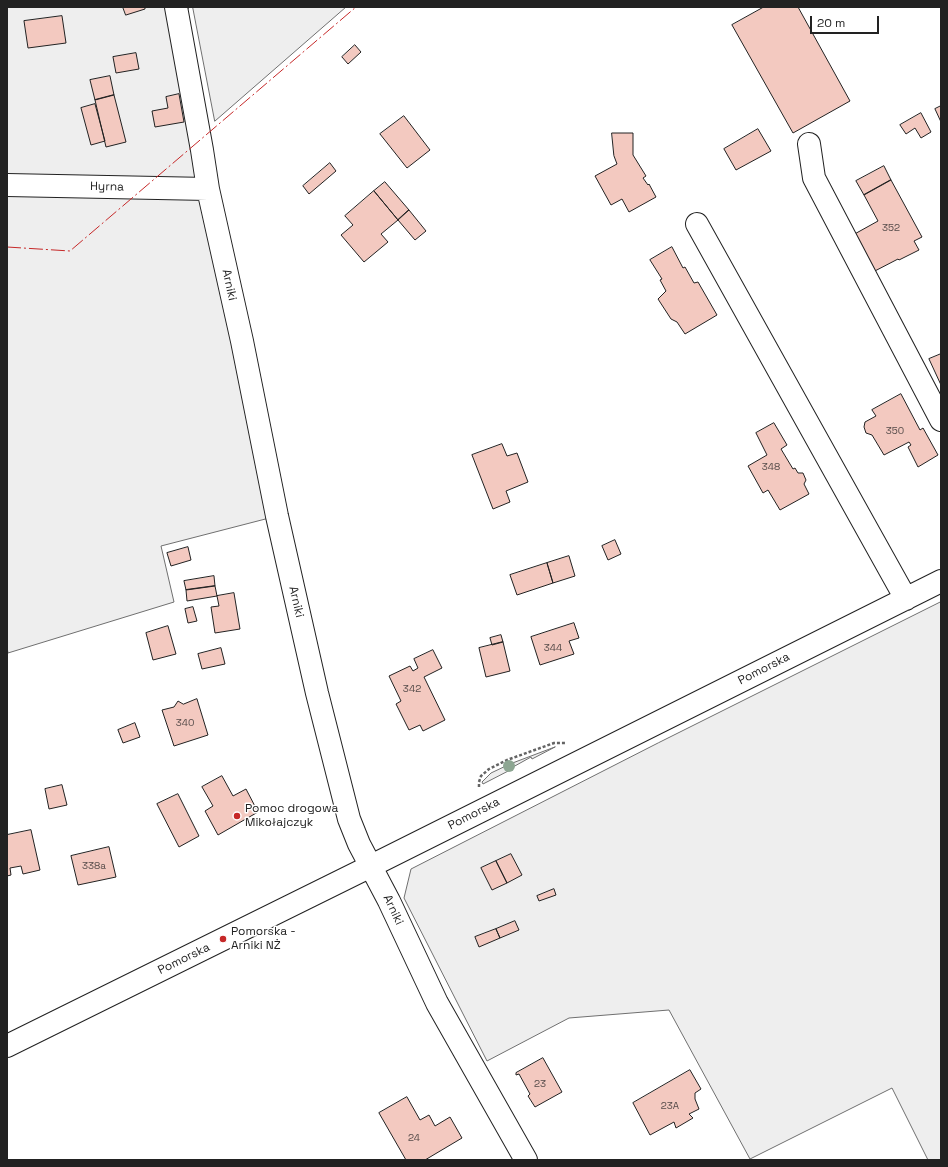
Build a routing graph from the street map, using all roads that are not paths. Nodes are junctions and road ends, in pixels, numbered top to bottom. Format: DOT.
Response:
graph roads {
  1 [pos="176,7"];
  2 [pos="809,144"];
  3 [pos="7,185"];
  4 [pos="208,189"];
  5 [pos="697,224"];
  6 [pos="941,420"];
  7 [pos="941,581"];
  8 [pos="906,599"];
  9 [pos="371,866"];
  10 [pos="7,1046"];
  11 [pos="526,1160"];
  1 -- 4 [label="street, Arniki"];
  2 -- 6 [label="street"];
  3 -- 4 [label="street, Hyrna"];
  4 -- 9 [label="street, Arniki"];
  5 -- 8 [label="street"];
  7 -- 8 [label="street, Pomorska"];
  8 -- 9 [label="street, Pomorska"];
  9 -- 10 [label="street, Pomorska"];
  9 -- 11 [label="street, Arniki"];
}
